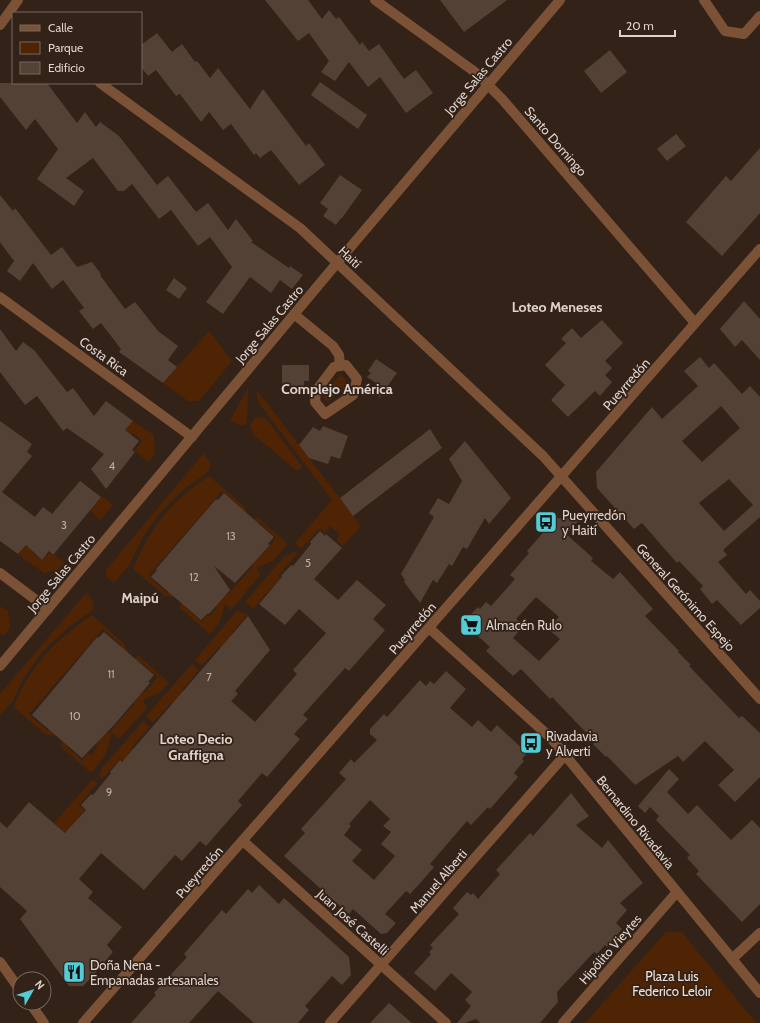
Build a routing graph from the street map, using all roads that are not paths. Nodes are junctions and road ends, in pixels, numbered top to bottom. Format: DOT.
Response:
graph roads {
  1 [pos="18,0"];
  2 [pos="375,0"];
  3 [pos="560,0"];
  4 [pos="704,0"];
  5 [pos="13,12"];
  6 [pos="760,16"];
  7 [pos="10,18"];
  8 [pos="0,25"];
  9 [pos="101,84"];
  10 [pos="488,85"];
  11 [pos="760,249"];
  12 [pos="337,263"];
  13 [pos="0,297"];
  14 [pos="294,314"];
  15 [pos="696,323"];
  16 [pos="340,366"];
  17 [pos="192,437"];
  18 [pos="561,477"];
  19 [pos="0,573"];
  20 [pos="48,609"];
  21 [pos="429,628"];
  22 [pos="0,666"];
  23 [pos="760,699"];
  24 [pos="565,755"];
  25 [pos="243,840"];
  26 [pos="677,892"];
  27 [pos="760,933"];
  28 [pos="732,959"];
  29 [pos="0,962"];
  30 [pos="381,965"];
  31 [pos="12,979"];
  32 [pos="760,994"];
  33 [pos="36,1011"];
  34 [pos="44,1023"];
  35 [pos="83,1023"];
  36 [pos="330,1023"];
  37 [pos="446,1023"];
  38 [pos="563,1023"];
  1 -- 5 [label="street"];
  2 -- 10 [label="street, Santo Domingo"];
  3 -- 10 [label="street, Jorge Salas Castro"];
  4 -- 6 [label="street"];
  7 -- 8 [label="street"];
  9 -- 12 [label="street, Haití"];
  10 -- 12 [label="street, Jorge Salas Castro"];
  10 -- 15 [label="street, Santo Domingo"];
  11 -- 15 [label="street, Pueyrredón"];
  12 -- 14 [label="street, Jorge Salas Castro"];
  12 -- 18 [label="street, Haití"];
  13 -- 17 [label="street, Costa Rica"];
  14 -- 16 [label="street"];
  14 -- 17 [label="street, Jorge Salas Castro"];
  15 -- 18 [label="street, Pueyrredón"];
  16 -- 16 [label="street"];
  17 -- 20 [label="street, Jorge Salas Castro"];
  18 -- 21 [label="street, Pueyrredón"];
  18 -- 23 [label="street, General Gerónimo Espejo"];
  19 -- 20 [label="street"];
  20 -- 22 [label="street, Jorge Salas Castro"];
  21 -- 24 [label="street, Bernardino Rivadavia"];
  21 -- 25 [label="street, Pueyrredón"];
  24 -- 26 [label="street, Bernardino Rivadavia"];
  24 -- 30 [label="street, Manuel Alberti"];
  25 -- 30 [label="street, Juan José Castelli"];
  25 -- 35 [label="street, Pueyrredón"];
  26 -- 28 [label="street, Bernardino Rivadavia"];
  26 -- 38 [label="street, Hipólito Vieytes"];
  27 -- 28 [label="street"];
  28 -- 32 [label="street, Bernardino Rivadavia"];
  29 -- 31 [label="street"];
  30 -- 36 [label="street, Manuel Alberti"];
  30 -- 37 [label="street, Juan José Castelli"];
  33 -- 34 [label="street"];
}
